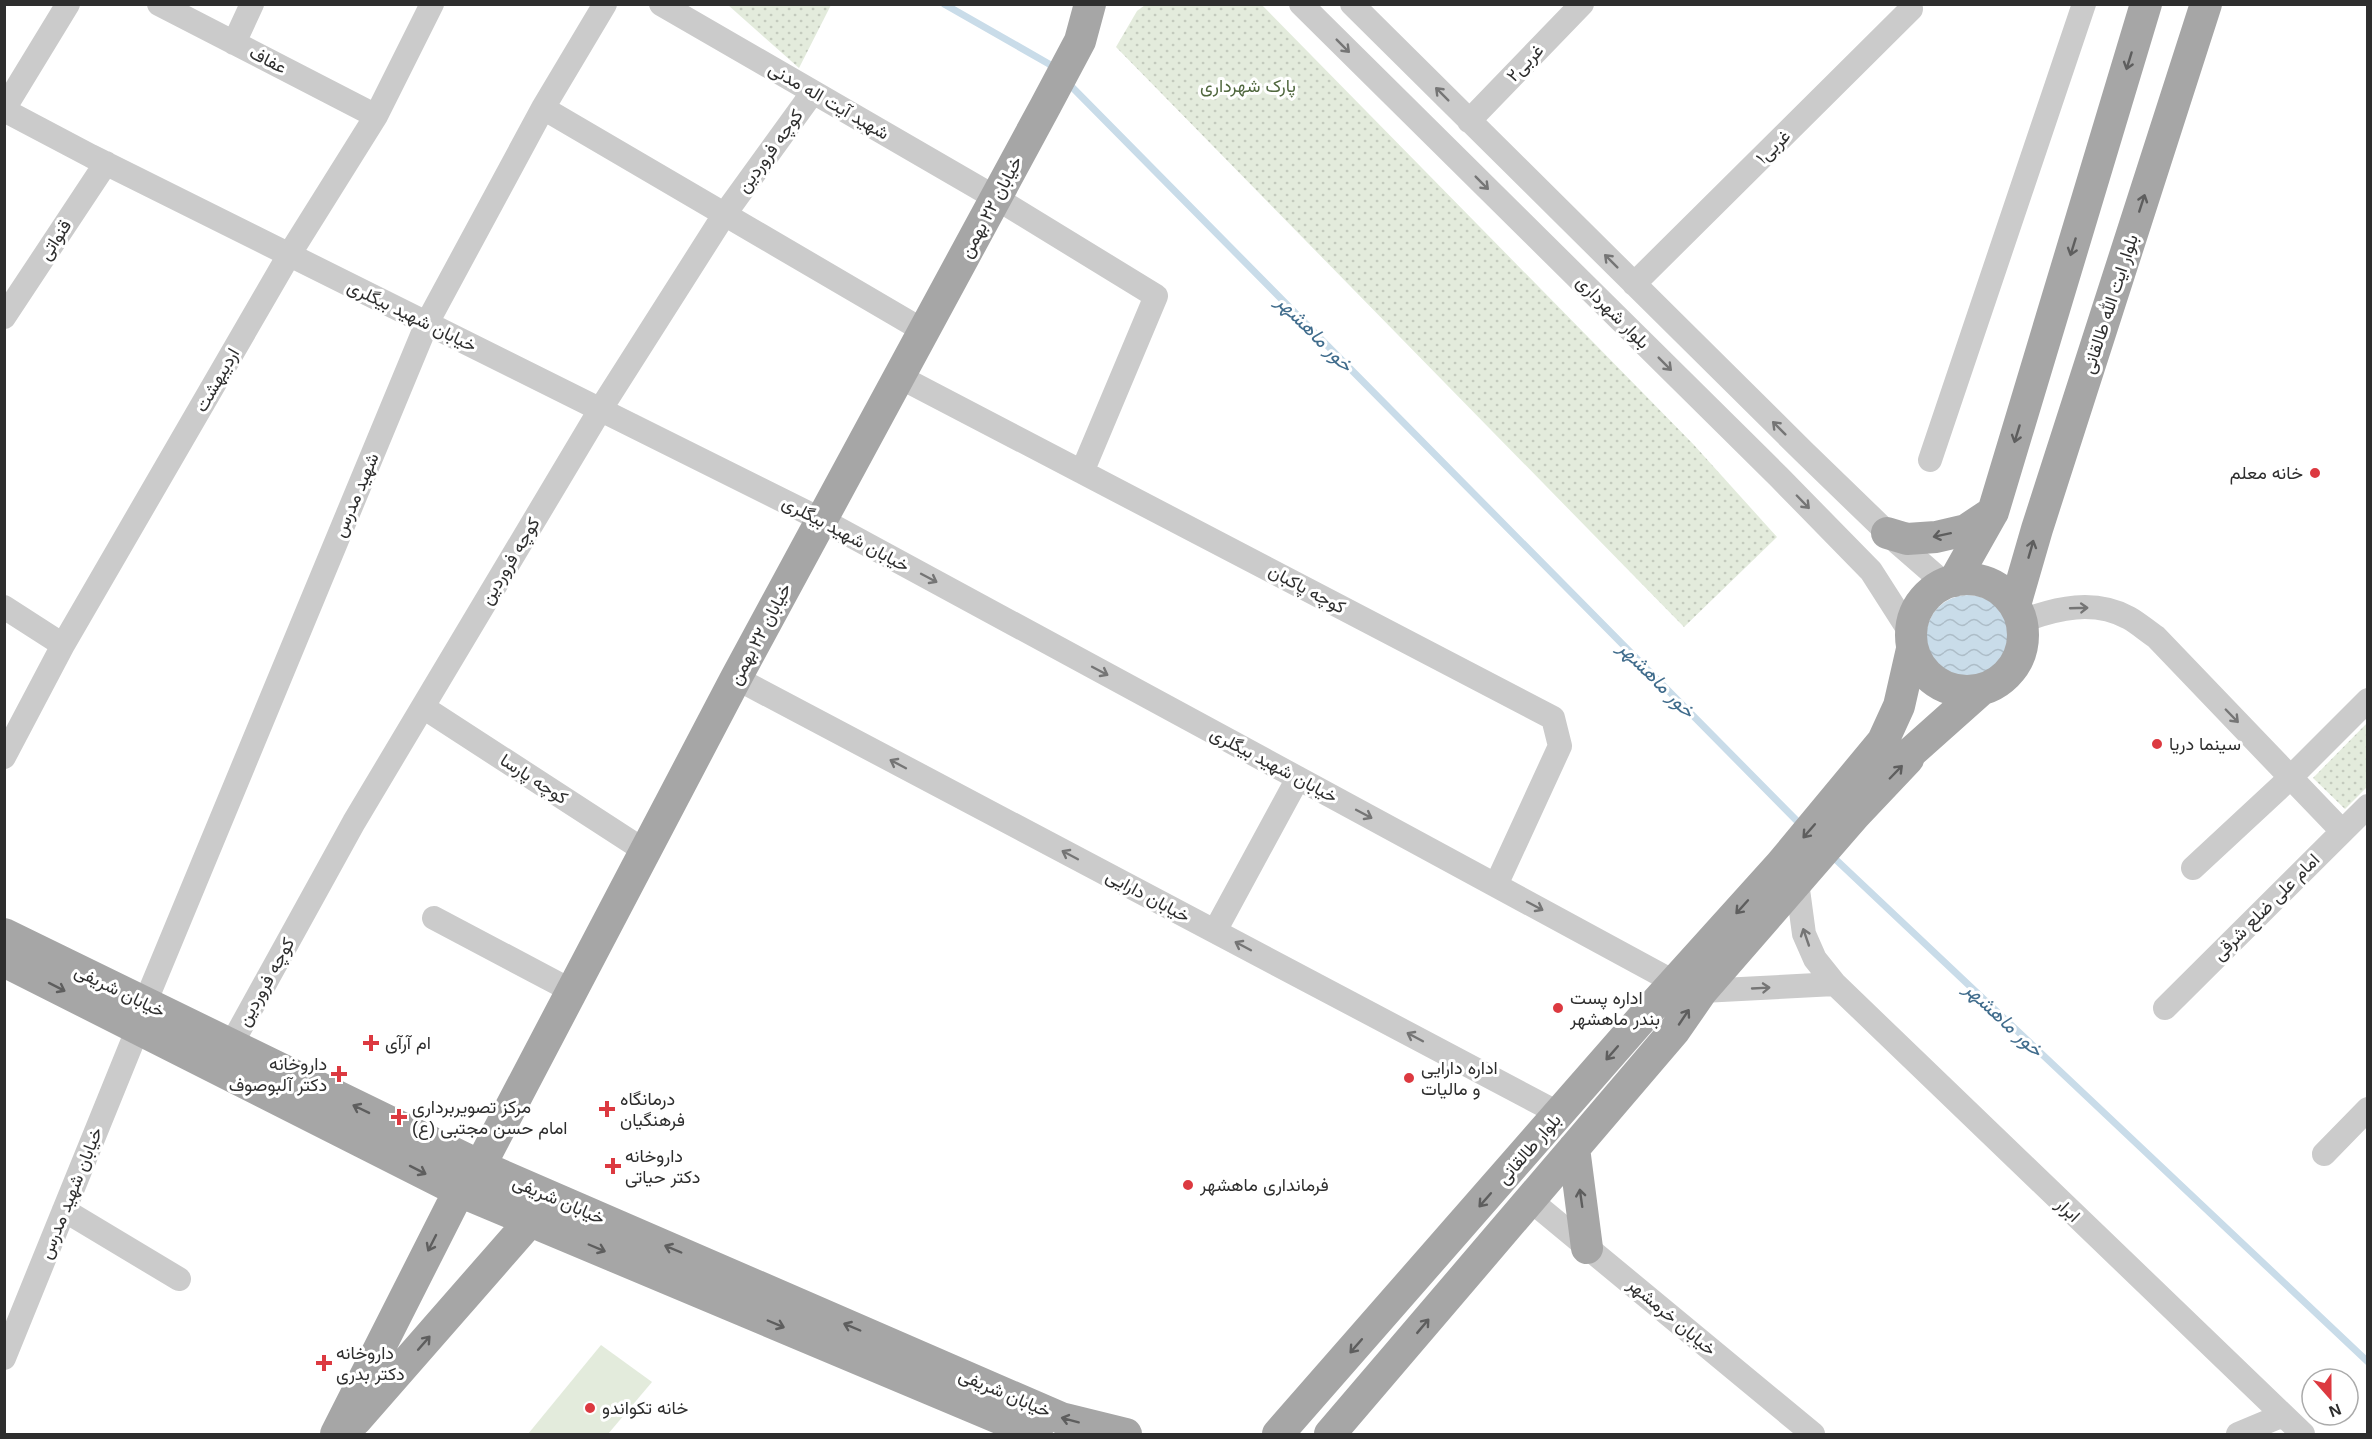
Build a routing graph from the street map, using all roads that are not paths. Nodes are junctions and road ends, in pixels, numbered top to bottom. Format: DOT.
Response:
graph roads {
  1 [pos="68,4"];
  2 [pos="159,4"];
  3 [pos="252,4"];
  4 [pos="432,4"];
  5 [pos="605,4"];
  6 [pos="661,4"];
  7 [pos="1090,4"];
  8 [pos="1112,4"];
  9 [pos="1301,4"];
  10 [pos="1352,4"];
  11 [pos="1582,4"];
  12 [pos="2084,4"];
  13 [pos="2146,4"];
  14 [pos="2206,4"];
  15 [pos="1911,9"];
  16 [pos="1080,41"];
  17 [pos="234,43"];
  18 [pos="813,92"];
  19 [pos="543,108"];
  20 [pos="4,110"];
  21 [pos="376,116"];
  22 [pos="1469,121"];
  23 [pos="106,163"];
  24 [pos="996,198"];
  25 [pos="724,215"];
  26 [pos="289,255"];
  27 [pos="1634,284"];
  28 [pos="4,317"];
  29 [pos="427,323"];
  30 [pos="924,331"];
  31 [pos="900,376"];
  32 [pos="600,410"];
  33 [pos="1804,452"];
  34 [pos="1930,460"];
  35 [pos="1082,472"];
  36 [pos="1779,477"];
  37 [pos="1993,512"];
  38 [pos="822,520"];
  39 [pos="1887,533"];
  40 [pos="1949,582"];
  41 [pos="4,607"];
  42 [pos="2019,613"];
  43 [pos="1911,640"];
  44 [pos="63,645"];
  45 [pos="736,678"];
  46 [pos="1981,690"];
  47 [pos="2367,700"];
  48 [pos="423,707"];
  49 [pos="4,757"];
  50 [pos="2291,777"];
  51 [pos="1298,778"];
  52 [pos="1846,806"];
  53 [pos="2367,806"];
  54 [pos="2342,831"];
  55 [pos="645,851"];
  56 [pos="2193,868"];
  57 [pos="1792,875"];
  58 [pos="1496,885"];
  59 [pos="434,918"];
  60 [pos="1215,932"];
  61 [pos="4,934"];
  62 [pos="4,961"];
  63 [pos="1835,984"];
  64 [pos="1688,986"];
  65 [pos="572,991"];
  66 [pos="2165,1008"];
  67 [pos="141,1016"];
  68 [pos="231,1045"];
  69 [pos="2367,1109"];
  70 [pos="1560,1114"];
  71 [pos="1574,1148"];
  72 [pos="2324,1155"];
  73 [pos="480,1166"];
  74 [pos="459,1191"];
  75 [pos="1530,1200"];
  76 [pos="537,1207"];
  77 [pos="64,1210"];
  78 [pos="1587,1248"];
  79 [pos="179,1279"];
  80 [pos="886,1356"];
  81 [pos="4,1358"];
  82 [pos="2281,1416"];
  83 [pos="336,1434"];
  84 [pos="344,1434"];
  85 [pos="1037,1434"];
  86 [pos="1126,1434"];
  87 [pos="1278,1434"];
  88 [pos="1330,1434"];
  89 [pos="1813,1434"];
  90 [pos="2238,1434"];
  91 [pos="2303,1434"];
  1 -- 20 [label="street"];
  2 -- 17 [label="street, عفاف"];
  3 -- 17 [label="street"];
  4 -- 21 [label="street, اردیبهشت"];
  5 -- 19 [label="street, شهید مدرس"];
  6 -- 18 [label="street, شهید آیت اله مدنی"];
  7 -- 16 [label="main road"];
  8 -- 16 [label="main road"];
  9 -- 36 [label="street, بلوار شهرداری, one-way"];
  22 -- 10 [label="street, بلوار شهرداری, one-way"];
  11 -- 22 [label="street, ۲غربی"];
  12 -- 34 [label="street"];
  13 -- 37 [label="main road, one-way"];
  42 -- 14 [label="main road, بلوار ایت الله طالقانی, one-way"];
  15 -- 27 [label="street, ۱غربی"];
  16 -- 24 [label="main road, خیابان ۲۲ بهمن"];
  17 -- 21 [label="street, عفاف"];
  18 -- 24 [label="street, شهید آیت اله مدنی"];
  18 -- 25 [label="street, کوچه فروردین"];
  19 -- 25 [label="street"];
  19 -- 29 [label="street, شهید مدرس"];
  20 -- 23 [label="street, خیابان شهید بیگلری"];
  21 -- 26 [label="street, اردیبهشت"];
  27 -- 22 [label="street, بلوار شهرداری, one-way"];
  23 -- 26 [label="street, خیابان شهید بیگلری"];
  23 -- 28 [label="street, قنواتی"];
  24 -- 30 [label="main road, خیابان ۲۲ بهمن"];
  24 -- 35 [label="street, شهید آیت اله مدنی"];
  25 -- 30 [label="street"];
  25 -- 32 [label="street, کوچه فروردین"];
  26 -- 29 [label="street, خیابان شهید بیگلری"];
  26 -- 44 [label="street, اردیبهشت"];
  33 -- 27 [label="street, بلوار شهرداری, one-way"];
  29 -- 32 [label="street, خیابان شهید بیگلری"];
  29 -- 67 [label="street, شهید مدرس"];
  30 -- 31 [label="main road, خیابان ۲۲ بهمن"];
  31 -- 35 [label="street, کوچه پاکبان"];
  31 -- 38 [label="main road, خیابان ۲۲ بهمن"];
  32 -- 38 [label="street, خیابان شهید بیگلری"];
  32 -- 48 [label="street, کوچه فروردین"];
  33 -- 36 [label="street"];
  33 -- 39 [label="street, بلوار شهرداری"];
  35 -- 58 [label="street, کوچه پاکبان"];
  36 -- 43 [label="street, بلوار شهرداری, one-way"];
  37 -- 39 [label="main road, one-way"];
  37 -- 40 [label="main road"];
  38 -- 45 [label="main road, خیابان ۲۲ بهمن"];
  38 -- 51 [label="street, خیابان شهید بیگلری, one-way"];
  39 -- 40 [label="street, بلوار شهرداری"];
  40 -- 42 [label="main road"];
  40 -- 43 [label="main road"];
  41 -- 44 [label="street"];
  42 -- 46 [label="main road"];
  42 -- 50 [label="street, one-way"];
  43 -- 46 [label="main road"];
  43 -- 52 [label="main road"];
  44 -- 49 [label="street, اردیبهشت"];
  45 -- 55 [label="main road, خیابان ۲۲ بهمن"];
  60 -- 45 [label="street, خیابان دارایی, one-way"];
  52 -- 46 [label="main road, one-way"];
  47 -- 50 [label="street"];
  48 -- 55 [label="street, کوچه پارسا"];
  48 -- 68 [label="street, کوچه فروردین"];
  50 -- 54 [label="street"];
  50 -- 56 [label="street"];
  51 -- 58 [label="street, خیابان شهید بیگلری, one-way"];
  51 -- 60 [label="street"];
  52 -- 57 [label="main road, بلوار طالقانی"];
  53 -- 54 [label="street, امام علی ضلع شرقی"];
  54 -- 66 [label="street, امام علی ضلع شرقی"];
  55 -- 65 [label="main road, خیابان ۲۲ بهمن"];
  63 -- 57 [label="street, ابرار, one-way"];
  57 -- 64 [label="main road, بلوار طالقانی"];
  58 -- 64 [label="street, خیابان شهید بیگلری, one-way"];
  59 -- 65 [label="street"];
  70 -- 60 [label="street, خیابان دارایی, one-way"];
  61 -- 67 [label="main road, خیابان شریفی"];
  62 -- 67 [label="main road, خیابان شریفی, one-way"];
  64 -- 63 [label="street, one-way"];
  63 -- 82 [label="street, ابرار"];
  64 -- 70 [label="main road, بلوار طالقانی, one-way"];
  71 -- 64 [label="main road, بلوار طالقانی, one-way"];
  65 -- 73 [label="main road, خیابان ۲۲ بهمن"];
  67 -- 68 [label="main road, خیابان شریفی"];
  67 -- 74 [label="main road, خیابان شریفی, one-way"];
  67 -- 77 [label="street, خیابان شهید مدرس"];
  73 -- 68 [label="main road, خیابان شریفی, one-way"];
  69 -- 72 [label="street"];
  70 -- 87 [label="main road, بلوار طالقانی, one-way"];
  71 -- 75 [label="main road, بلوار طالقانی"];
  78 -- 71 [label="main road, one-way"];
  73 -- 74 [label="main road, خیابان ۲۲ بهمن"];
  73 -- 76 [label="main road, خیابان شریفی"];
  74 -- 76 [label="main road, خیابان شریفی"];
  74 -- 83 [label="main road, خیابان ۲۲ بهمن, one-way"];
  75 -- 78 [label="street, خیابان خرمشهر"];
  88 -- 75 [label="main road, بلوار طالقانی, one-way"];
  76 -- 80 [label="main road, خیابان شریفی"];
  84 -- 76 [label="main road, one-way"];
  77 -- 79 [label="street"];
  77 -- 81 [label="street, خیابان شهید مدرس"];
  78 -- 89 [label="street, خیابان خرمشهر"];
  80 -- 85 [label="main road, خیابان شریفی"];
  86 -- 80 [label="main road, خیابان شریفی, one-way"];
  82 -- 90 [label="street"];
  82 -- 91 [label="street, ابرار"];
}
